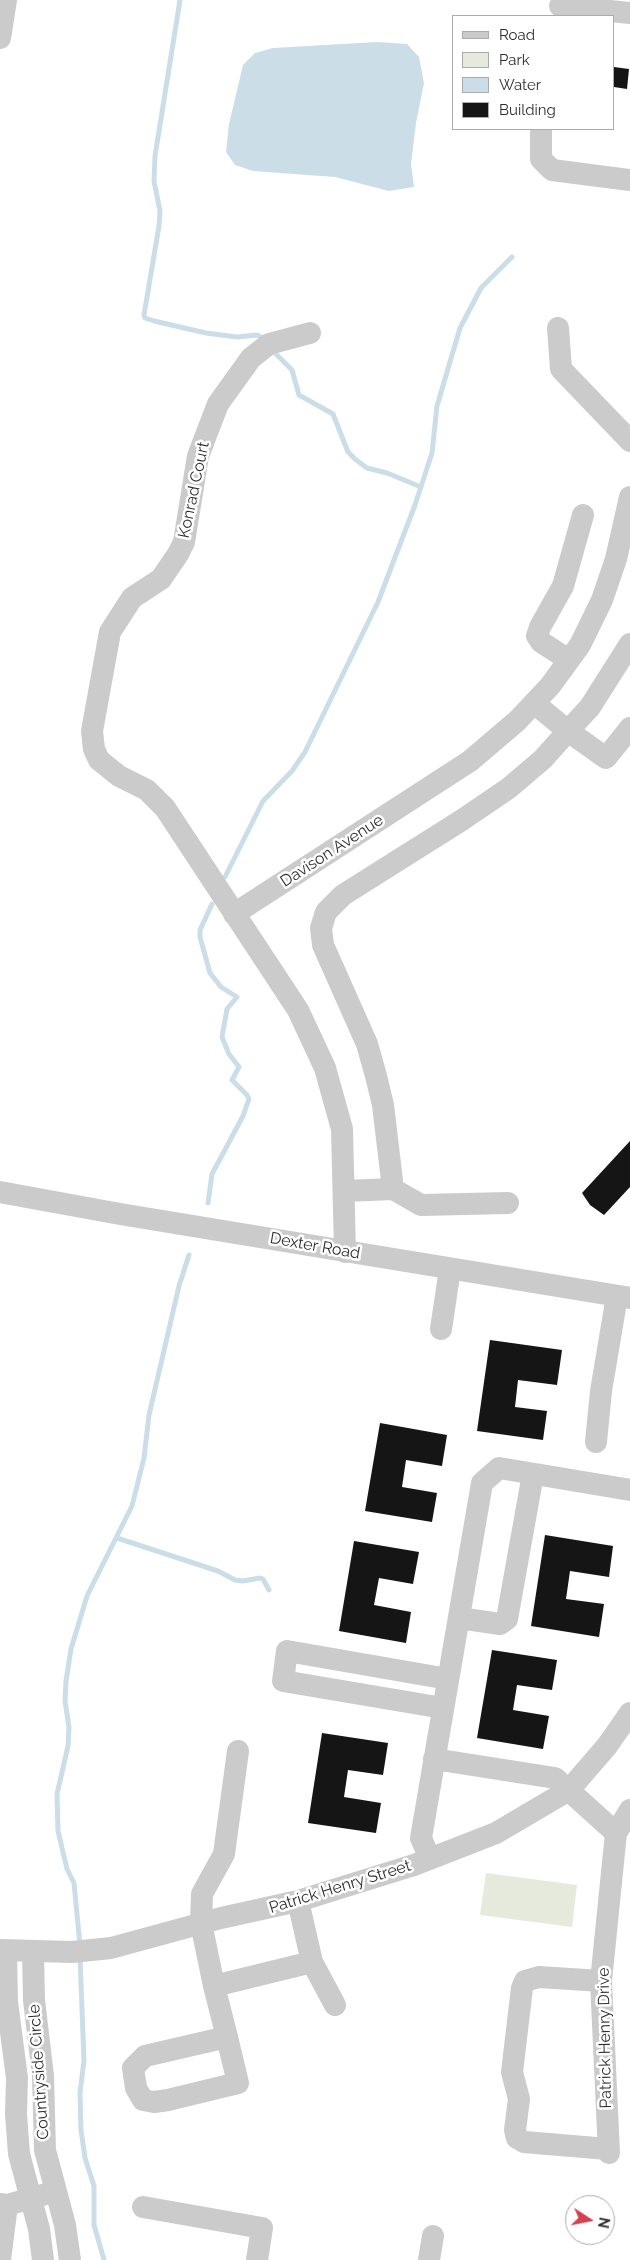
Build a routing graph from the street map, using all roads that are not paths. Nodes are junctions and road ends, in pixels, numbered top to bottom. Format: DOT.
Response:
graph roads {
  1 [pos="6,0"];
  2 [pos="560,7"];
  3 [pos="630,14"];
  4 [pos="0,38"];
  5 [pos="541,130"];
  6 [pos="630,180"];
  7 [pos="558,328"];
  8 [pos="310,333"];
  9 [pos="630,441"];
  10 [pos="630,497"];
  11 [pos="583,515"];
  12 [pos="630,644"];
  13 [pos="569,660"];
  14 [pos="534,703"];
  15 [pos="630,728"];
  16 [pos="568,731"];
  17 [pos="234,914"];
  18 [pos="393,1189"];
  19 [pos="344,1191"];
  20 [pos="0,1192"];
  21 [pos="508,1203"];
  22 [pos="345,1252"];
  23 [pos="450,1268"];
  24 [pos="623,1297"];
  25 [pos="440,1329"];
  26 [pos="596,1442"];
  27 [pos="532,1474"];
  28 [pos="630,1490"];
  29 [pos="459,1618"];
  30 [pos="448,1679"];
  31 [pos="443,1708"];
  32 [pos="630,1713"];
  33 [pos="238,1751"];
  34 [pos="434,1759"];
  35 [pos="568,1790"];
  36 [pos="630,1810"];
  37 [pos="616,1833"];
  38 [pos="430,1859"];
  39 [pos="298,1901"];
  40 [pos="201,1923"];
  41 [pos="3,1950"];
  42 [pos="33,1952"];
  43 [pos="312,1962"];
  44 [pos="601,1981"];
  45 [pos="214,1986"];
  46 [pos="335,2006"];
  47 [pos="227,2037"];
  48 [pos="56,2191"];
  49 [pos="32,2199"];
  50 [pos="4,2204"];
  51 [pos="143,2207"];
  52 [pos="433,2236"];
  53 [pos="0,2260"];
  54 [pos="43,2260"];
  55 [pos="70,2260"];
  56 [pos="257,2260"];
  57 [pos="429,2260"];
  1 -- 4 [label="street"];
  2 -- 3 [label="street"];
  5 -- 6 [label="street"];
  7 -- 9 [label="street"];
  8 -- 17 [label="street, Konrad Court"];
  10 -- 13 [label="street, Davison Avenue"];
  11 -- 13 [label="street"];
  12 -- 16 [label="street"];
  13 -- 14 [label="street, Davison Avenue"];
  14 -- 16 [label="street"];
  14 -- 17 [label="street, Davison Avenue"];
  15 -- 16 [label="street"];
  16 -- 18 [label="street"];
  17 -- 19 [label="street"];
  18 -- 19 [label="street"];
  18 -- 21 [label="street"];
  19 -- 22 [label="street"];
  20 -- 22 [label="street, Dexter Road"];
  22 -- 23 [label="street, Dexter Road"];
  23 -- 24 [label="street, Dexter Road"];
  23 -- 25 [label="street"];
  24 -- 26 [label="street"];
  27 -- 28 [label="street"];
  27 -- 29 [label="street"];
  27 -- 29 [label="street"];
  29 -- 30 [label="street"];
  30 -- 31 [label="street"];
  30 -- 31 [label="street"];
  31 -- 34 [label="street"];
  32 -- 35 [label="street, Patrick Henry Street"];
  33 -- 40 [label="street"];
  34 -- 35 [label="street"];
  34 -- 38 [label="street"];
  35 -- 37 [label="street"];
  35 -- 38 [label="street, Patrick Henry Street"];
  36 -- 37 [label="street, Patrick Henry Drive"];
  37 -- 44 [label="street, Patrick Henry Drive"];
  38 -- 39 [label="street, Patrick Henry Street"];
  39 -- 40 [label="street, Patrick Henry Street"];
  39 -- 43 [label="street"];
  40 -- 42 [label="street, Patrick Henry Street"];
  40 -- 45 [label="street"];
  41 -- 42 [label="street, Patrick Henry Street"];
  41 -- 49 [label="street, Countryside Circle"];
  42 -- 48 [label="street, Countryside Circle"];
  43 -- 45 [label="street"];
  43 -- 46 [label="street"];
  44 -- 44 [label="street, Patrick Henry Drive"];
  45 -- 47 [label="street"];
  48 -- 49 [label="street"];
  48 -- 55 [label="street, Countryside Circle"];
  49 -- 50 [label="street"];
  49 -- 54 [label="street, Countryside Circle"];
  50 -- 53 [label="street"];
  51 -- 56 [label="street"];
  52 -- 57 [label="street"];
}
